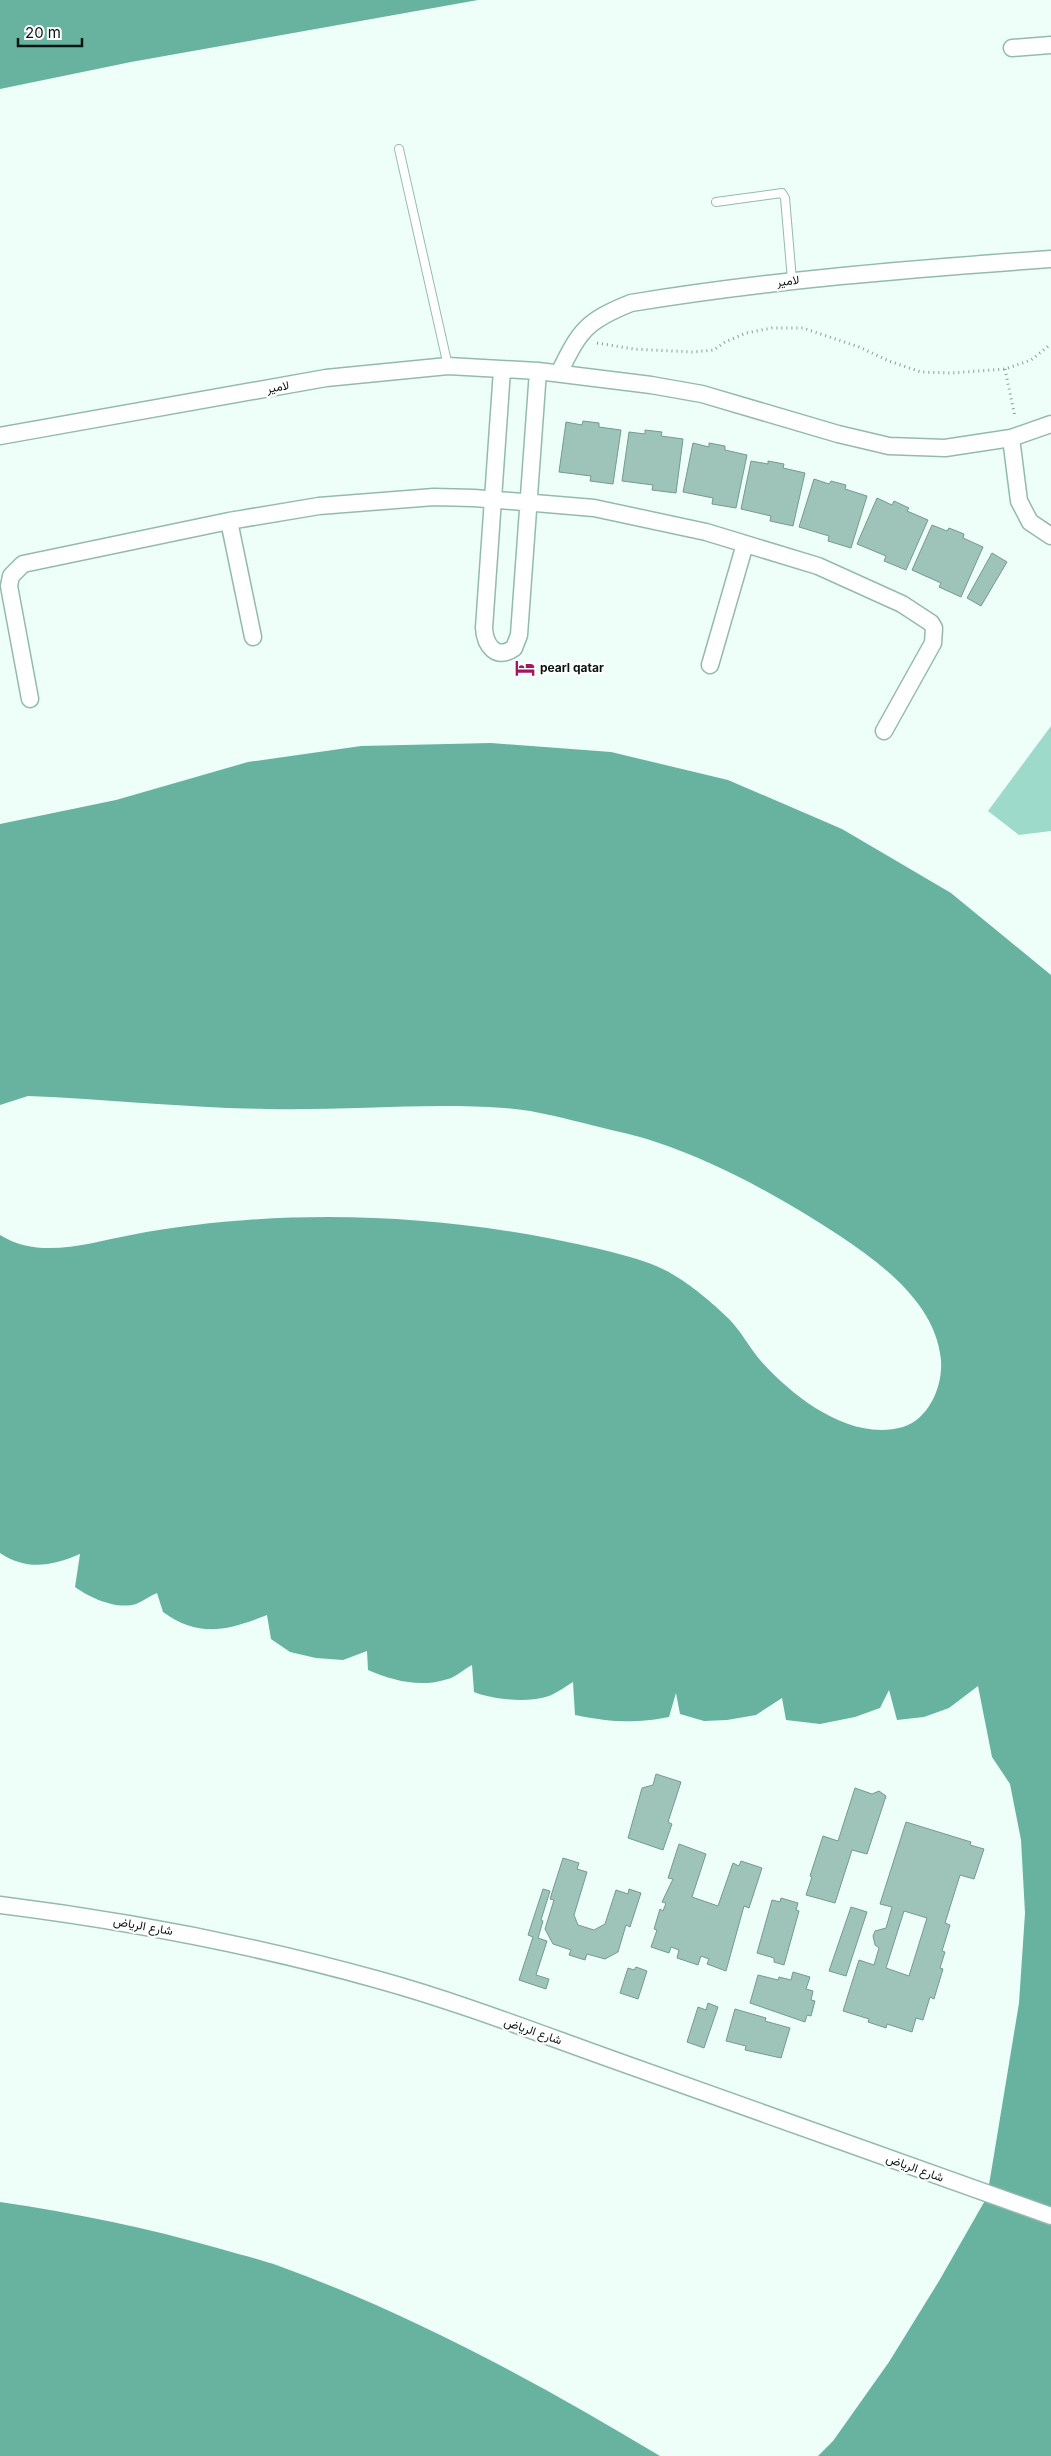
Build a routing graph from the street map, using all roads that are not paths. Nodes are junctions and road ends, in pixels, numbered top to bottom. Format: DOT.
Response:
graph roads {
  1 [pos="1051,45"];
  2 [pos="1012,48"];
  3 [pos="399,149"];
  4 [pos="716,202"];
  5 [pos="1051,259"];
  6 [pos="792,280"];
  7 [pos="448,366"];
  8 [pos="502,370"];
  9 [pos="538,371"];
  10 [pos="559,373"];
  11 [pos="1051,424"];
  12 [pos="0,436"];
  13 [pos="1015,437"];
  14 [pos="493,499"];
  15 [pos="528,502"];
  16 [pos="229,521"];
  17 [pos="1051,536"];
  18 [pos="745,544"];
  19 [pos="253,637"];
  20 [pos="710,665"];
  21 [pos="30,699"];
  22 [pos="884,731"];
  23 [pos="0,1905"];
  24 [pos="1051,2216"];
  1 -- 2 [label="street"];
  3 -- 7 [label="lane"];
  4 -- 6 [label="lane"];
  5 -- 6 [label="street, لامير"];
  6 -- 10 [label="street, لامير"];
  7 -- 8 [label="street, لامير"];
  7 -- 12 [label="street, لامير"];
  8 -- 9 [label="street, لامير"];
  8 -- 14 [label="street"];
  9 -- 10 [label="street, لامير"];
  9 -- 15 [label="street"];
  10 -- 13 [label="street, لامير"];
  11 -- 13 [label="street, لامير"];
  13 -- 17 [label="street"];
  14 -- 15 [label="street"];
  14 -- 15 [label="street"];
  14 -- 16 [label="street"];
  15 -- 18 [label="street"];
  16 -- 19 [label="street"];
  16 -- 21 [label="street"];
  18 -- 20 [label="street"];
  18 -- 22 [label="street"];
  23 -- 24 [label="street, شارع الرياض"];
}
